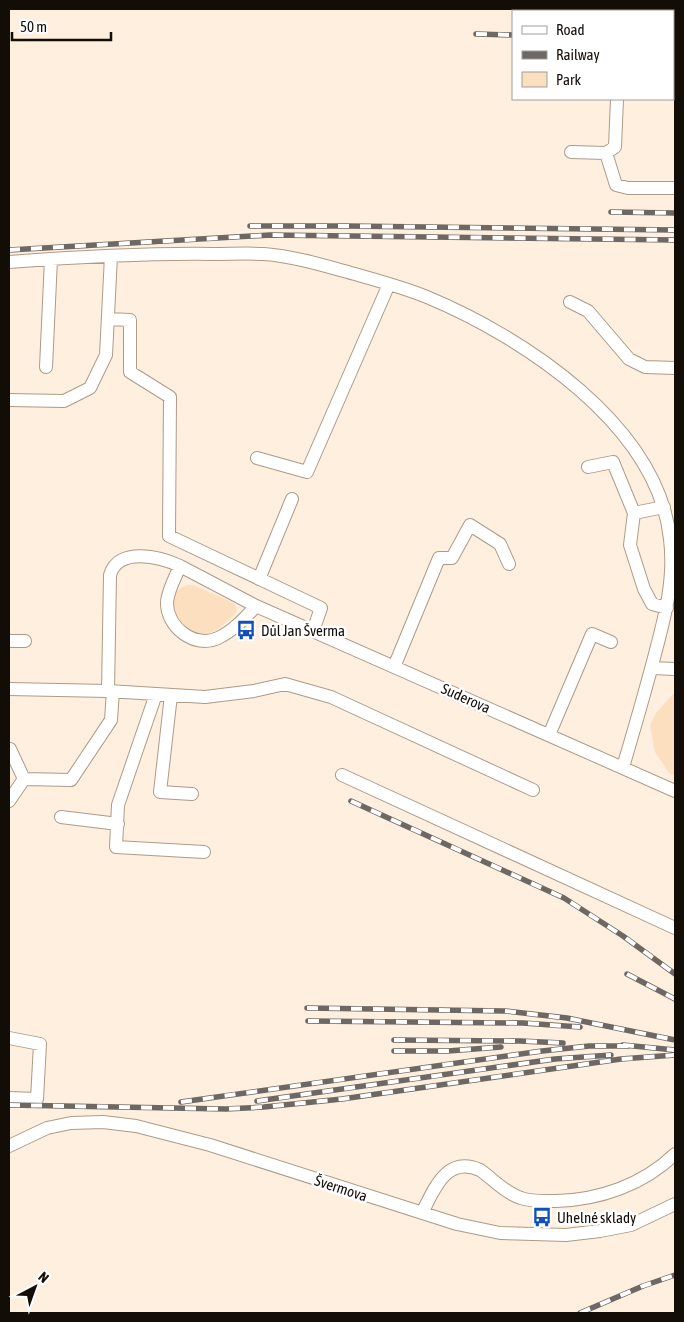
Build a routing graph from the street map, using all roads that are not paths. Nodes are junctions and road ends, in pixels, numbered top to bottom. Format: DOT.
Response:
graph roads {
  1 [pos="617,100"];
  2 [pos="571,152"];
  3 [pos="606,153"];
  4 [pos="675,188"];
  5 [pos="112,256"];
  6 [pos="51,259"];
  7 [pos="9,262"];
  8 [pos="389,284"];
  9 [pos="570,302"];
  10 [pos="108,319"];
  11 [pos="46,367"];
  12 [pos="675,368"];
  13 [pos="9,400"];
  14 [pos="257,458"];
  15 [pos="588,467"];
  16 [pos="292,498"];
  17 [pos="664,507"];
  18 [pos="634,513"];
  19 [pos="194,548"];
  20 [pos="509,564"];
  21 [pos="184,568"];
  22 [pos="259,579"];
  23 [pos="256,606"];
  24 [pos="669,613"];
  25 [pos="313,631"];
  26 [pos="9,641"];
  27 [pos="25,641"];
  28 [pos="611,642"];
  29 [pos="394,667"];
  30 [pos="652,668"];
  31 [pos="675,669"];
  32 [pos="9,689"];
  33 [pos="111,691"];
  34 [pos="156,694"];
  35 [pos="172,695"];
  36 [pos="549,735"];
  37 [pos="9,749"];
  38 [pos="623,768"];
  39 [pos="342,775"];
  40 [pos="24,779"];
  41 [pos="533,790"];
  42 [pos="675,791"];
  43 [pos="192,794"];
  44 [pos="9,801"];
  45 [pos="61,817"];
  46 [pos="118,824"];
  47 [pos="204,852"];
  48 [pos="675,928"];
  49 [pos="9,1038"];
  50 [pos="9,1098"];
  51 [pos="9,1146"];
  52 [pos="675,1154"];
  53 [pos="675,1204"];
  54 [pos="422,1213"];
  1 -- 3 [label="street"];
  2 -- 3 [label="street"];
  3 -- 4 [label="street"];
  5 -- 6 [label="street"];
  5 -- 8 [label="street"];
  5 -- 10 [label="street"];
  6 -- 7 [label="street"];
  6 -- 11 [label="street"];
  8 -- 14 [label="street"];
  8 -- 17 [label="street"];
  9 -- 12 [label="street"];
  10 -- 13 [label="street"];
  10 -- 19 [label="street"];
  15 -- 18 [label="street"];
  16 -- 22 [label="street"];
  17 -- 18 [label="street"];
  17 -- 24 [label="street"];
  18 -- 24 [label="street"];
  19 -- 21 [label="street"];
  19 -- 22 [label="street"];
  20 -- 29 [label="street"];
  21 -- 23 [label="street, Suderova"];
  21 -- 23 [label="street"];
  21 -- 33 [label="street, Suderova"];
  22 -- 25 [label="street"];
  23 -- 25 [label="street, Suderova"];
  24 -- 30 [label="street"];
  25 -- 29 [label="street, Suderova"];
  26 -- 27 [label="street"];
  28 -- 36 [label="street"];
  29 -- 36 [label="street, Suderova"];
  30 -- 31 [label="street"];
  30 -- 38 [label="street"];
  32 -- 33 [label="street"];
  33 -- 34 [label="street"];
  33 -- 40 [label="street"];
  34 -- 35 [label="street"];
  34 -- 46 [label="street"];
  35 -- 41 [label="street"];
  35 -- 43 [label="street"];
  36 -- 38 [label="street, Suderova"];
  37 -- 40 [label="street"];
  38 -- 42 [label="street, Suderova"];
  39 -- 48 [label="street"];
  40 -- 44 [label="street"];
  45 -- 46 [label="street"];
  46 -- 47 [label="street"];
  49 -- 50 [label="street"];
  51 -- 54 [label="street, Švermova"];
  52 -- 54 [label="street"];
  53 -- 54 [label="street, Švermova"];
}
